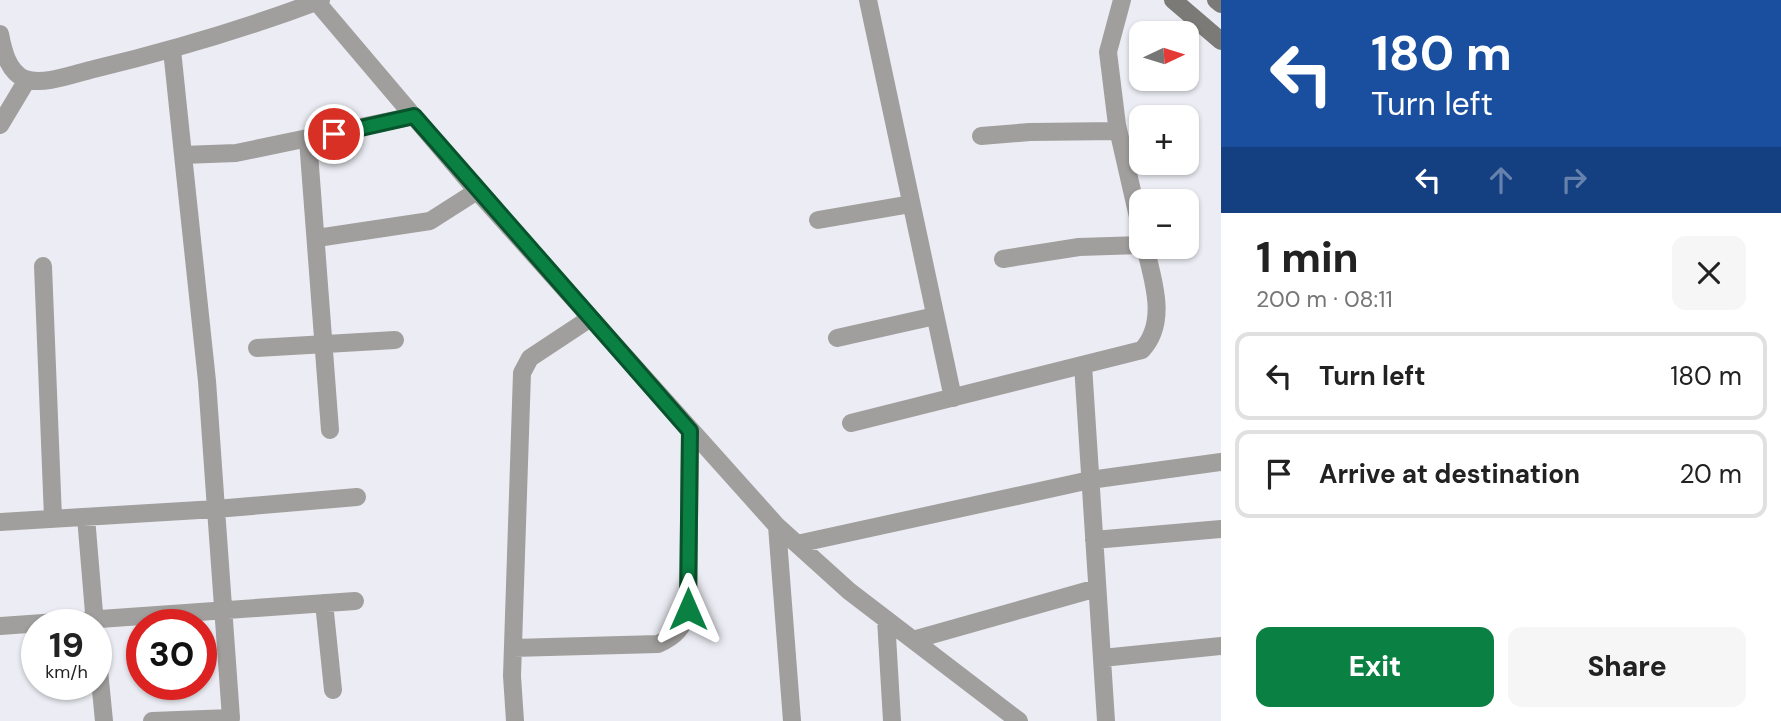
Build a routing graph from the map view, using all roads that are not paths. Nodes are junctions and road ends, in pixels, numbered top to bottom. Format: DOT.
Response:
graph roads {
  1 [pos="868,0"];
  2 [pos="1122,0"];
  3 [pos="1172,0"];
  4 [pos="1216,0"];
  5 [pos="318,1"];
  6 [pos="1221,4"];
  7 [pos="0,34"];
  8 [pos="1221,41"];
  9 [pos="172,50"];
  10 [pos="14,75"];
  11 [pos="414,116"];
  12 [pos="0,125"];
  13 [pos="1118,131"];
  14 [pos="981,136"];
  15 [pos="308,140"];
  16 [pos="183,155"];
  17 [pos="1131,189"];
  18 [pos="477,191"];
  19 [pos="911,204"];
  20 [pos="818,220"];
  21 [pos="317,238"];
  22 [pos="1129,246"];
  23 [pos="1003,259"];
  24 [pos="1146,259"];
  25 [pos="43,266"];
  26 [pos="935,316"];
  27 [pos="589,319"];
  28 [pos="837,338"];
  29 [pos="395,340"];
  30 [pos="325,345"];
  31 [pos="257,348"];
  32 [pos="1083,365"];
  33 [pos="953,398"];
  34 [pos="851,423"];
  35 [pos="330,430"];
  36 [pos="690,431"];
  37 [pos="1221,462"];
  38 [pos="1090,480"];
  39 [pos="357,497"];
  40 [pos="216,509"];
  41 [pos="86,517"];
  42 [pos="53,518"];
  43 [pos="0,522"];
  44 [pos="777,526"];
  45 [pos="1221,529"];
  46 [pos="1094,540"];
  47 [pos="797,544"];
  48 [pos="1097,588"];
  49 [pos="355,601"];
  50 [pos="324,603"];
  51 [pos="94,609"];
  52 [pos="223,611"];
  53 [pos="886,619"];
  54 [pos="112,621"];
  55 [pos="21,625"];
  56 [pos="0,626"];
  57 [pos="913,640"];
  58 [pos="1221,646"];
  59 [pos="513,648"];
  60 [pos="1102,658"];
  61 [pos="333,690"];
  62 [pos="102,700"];
  63 [pos="104,721"];
  64 [pos="152,721"];
  65 [pos="515,721"];
  66 [pos="792,721"];
  67 [pos="892,721"];
  68 [pos="1019,721"];
  69 [pos="1106,721"];
  1 -- 19 [label="street"];
  2 -- 13 [label="street"];
  3 -- 8 [label="main road"];
  4 -- 6 [label="main road"];
  5 -- 9 [label="street"];
  5 -- 11 [label="street"];
  7 -- 10 [label="street"];
  9 -- 10 [label="street"];
  9 -- 16 [label="street"];
  10 -- 12 [label="street"];
  11 -- 15 [label="street"];
  11 -- 18 [label="street"];
  13 -- 14 [label="street"];
  13 -- 17 [label="street"];
  15 -- 16 [label="street"];
  15 -- 21 [label="street"];
  16 -- 40 [label="street"];
  18 -- 21 [label="street"];
  18 -- 27 [label="street"];
  19 -- 20 [label="street"];
  19 -- 26 [label="street"];
  21 -- 30 [label="street"];
  22 -- 23 [label="street"];
  24 -- 32 [label="street"];
  25 -- 42 [label="street"];
  26 -- 28 [label="street"];
  26 -- 33 [label="street"];
  27 -- 36 [label="street"];
  27 -- 59 [label="street"];
  29 -- 30 [label="street"];
  30 -- 31 [label="street"];
  30 -- 35 [label="street"];
  32 -- 33 [label="street"];
  32 -- 38 [label="street"];
  33 -- 34 [label="street"];
  36 -- 44 [label="street"];
  36 -- 59 [label="street"];
  37 -- 38 [label="street"];
  38 -- 46 [label="street"];
  38 -- 47 [label="street"];
  39 -- 40 [label="street"];
  40 -- 41 [label="street"];
  40 -- 52 [label="street"];
  41 -- 42 [label="street"];
  41 -- 51 [label="street"];
  42 -- 43 [label="street"];
  44 -- 47 [label="street"];
  44 -- 66 [label="street"];
  45 -- 46 [label="street"];
  46 -- 48 [label="street"];
  47 -- 53 [label="street"];
  48 -- 57 [label="street"];
  48 -- 60 [label="street"];
  49 -- 50 [label="street"];
  50 -- 52 [label="street"];
  50 -- 61 [label="street"];
  52 -- 54 [label="street"];
  52 -- 64 [label="street"];
  53 -- 57 [label="street"];
  53 -- 67 [label="street"];
  55 -- 56 [label="street"];
  57 -- 68 [label="street"];
  58 -- 60 [label="street"];
  59 -- 65 [label="street"];
  60 -- 69 [label="street"];
  62 -- 63 [label="street"];
}
